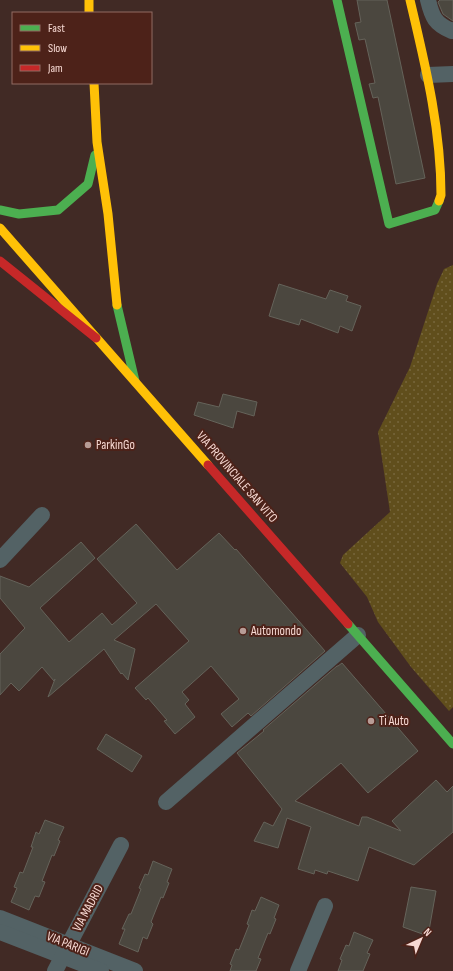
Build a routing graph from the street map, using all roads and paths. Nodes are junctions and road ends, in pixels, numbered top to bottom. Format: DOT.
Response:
graph roads {
  1 [pos="89,0"];
  2 [pos="337,0"];
  3 [pos="410,0"];
  4 [pos="428,0"];
  5 [pos="89,12"];
  6 [pos="453,30"];
  7 [pos="453,74"];
  8 [pos="428,75"];
  9 [pos="94,84"];
  10 [pos="98,142"];
  11 [pos="0,210"];
  12 [pos="0,228"];
  13 [pos="0,261"];
  14 [pos="96,338"];
  15 [pos="135,381"];
  16 [pos="42,515"];
  17 [pos="0,560"];
  18 [pos="358,635"];
  19 [pos="453,744"];
  20 [pos="166,802"];
  21 [pos="121,845"];
  22 [pos="325,906"];
  23 [pos="0,918"];
  24 [pos="0,932"];
  25 [pos="66,950"];
  26 [pos="55,971"];
  27 [pos="101,971"];
  28 [pos="135,971"];
  29 [pos="298,971"];
  1 -- 5 [label="main road"];
  2 -- 8 [label="main road"];
  3 -- 8 [label="main road"];
  4 -- 6 [label="street"];
  7 -- 8 [label="street"];
  9 -- 10 [label="main road"];
  10 -- 11 [label="main road"];
  10 -- 15 [label="main road"];
  12 -- 14 [label="main road, VIA PROVINCIALE SAN VITO"];
  13 -- 14 [label="main road"];
  14 -- 15 [label="main road, VIA PROVINCIALE SAN VITO"];
  15 -- 18 [label="main road, VIA PROVINCIALE SAN VITO"];
  16 -- 17 [label="street"];
  18 -- 19 [label="main road, VIA PROVINCIALE SAN VITO"];
  18 -- 20 [label="street"];
  21 -- 25 [label="street, VIA MADRID"];
  22 -- 29 [label="street"];
  23 -- 25 [label="street, VIA PARIGI"];
  24 -- 25 [label="street, VIA PARIGI"];
  25 -- 26 [label="street, VIA MADRID"];
  25 -- 27 [label="street, VIA PARIGI"];
  25 -- 28 [label="street, VIA PARIGI"];
}
